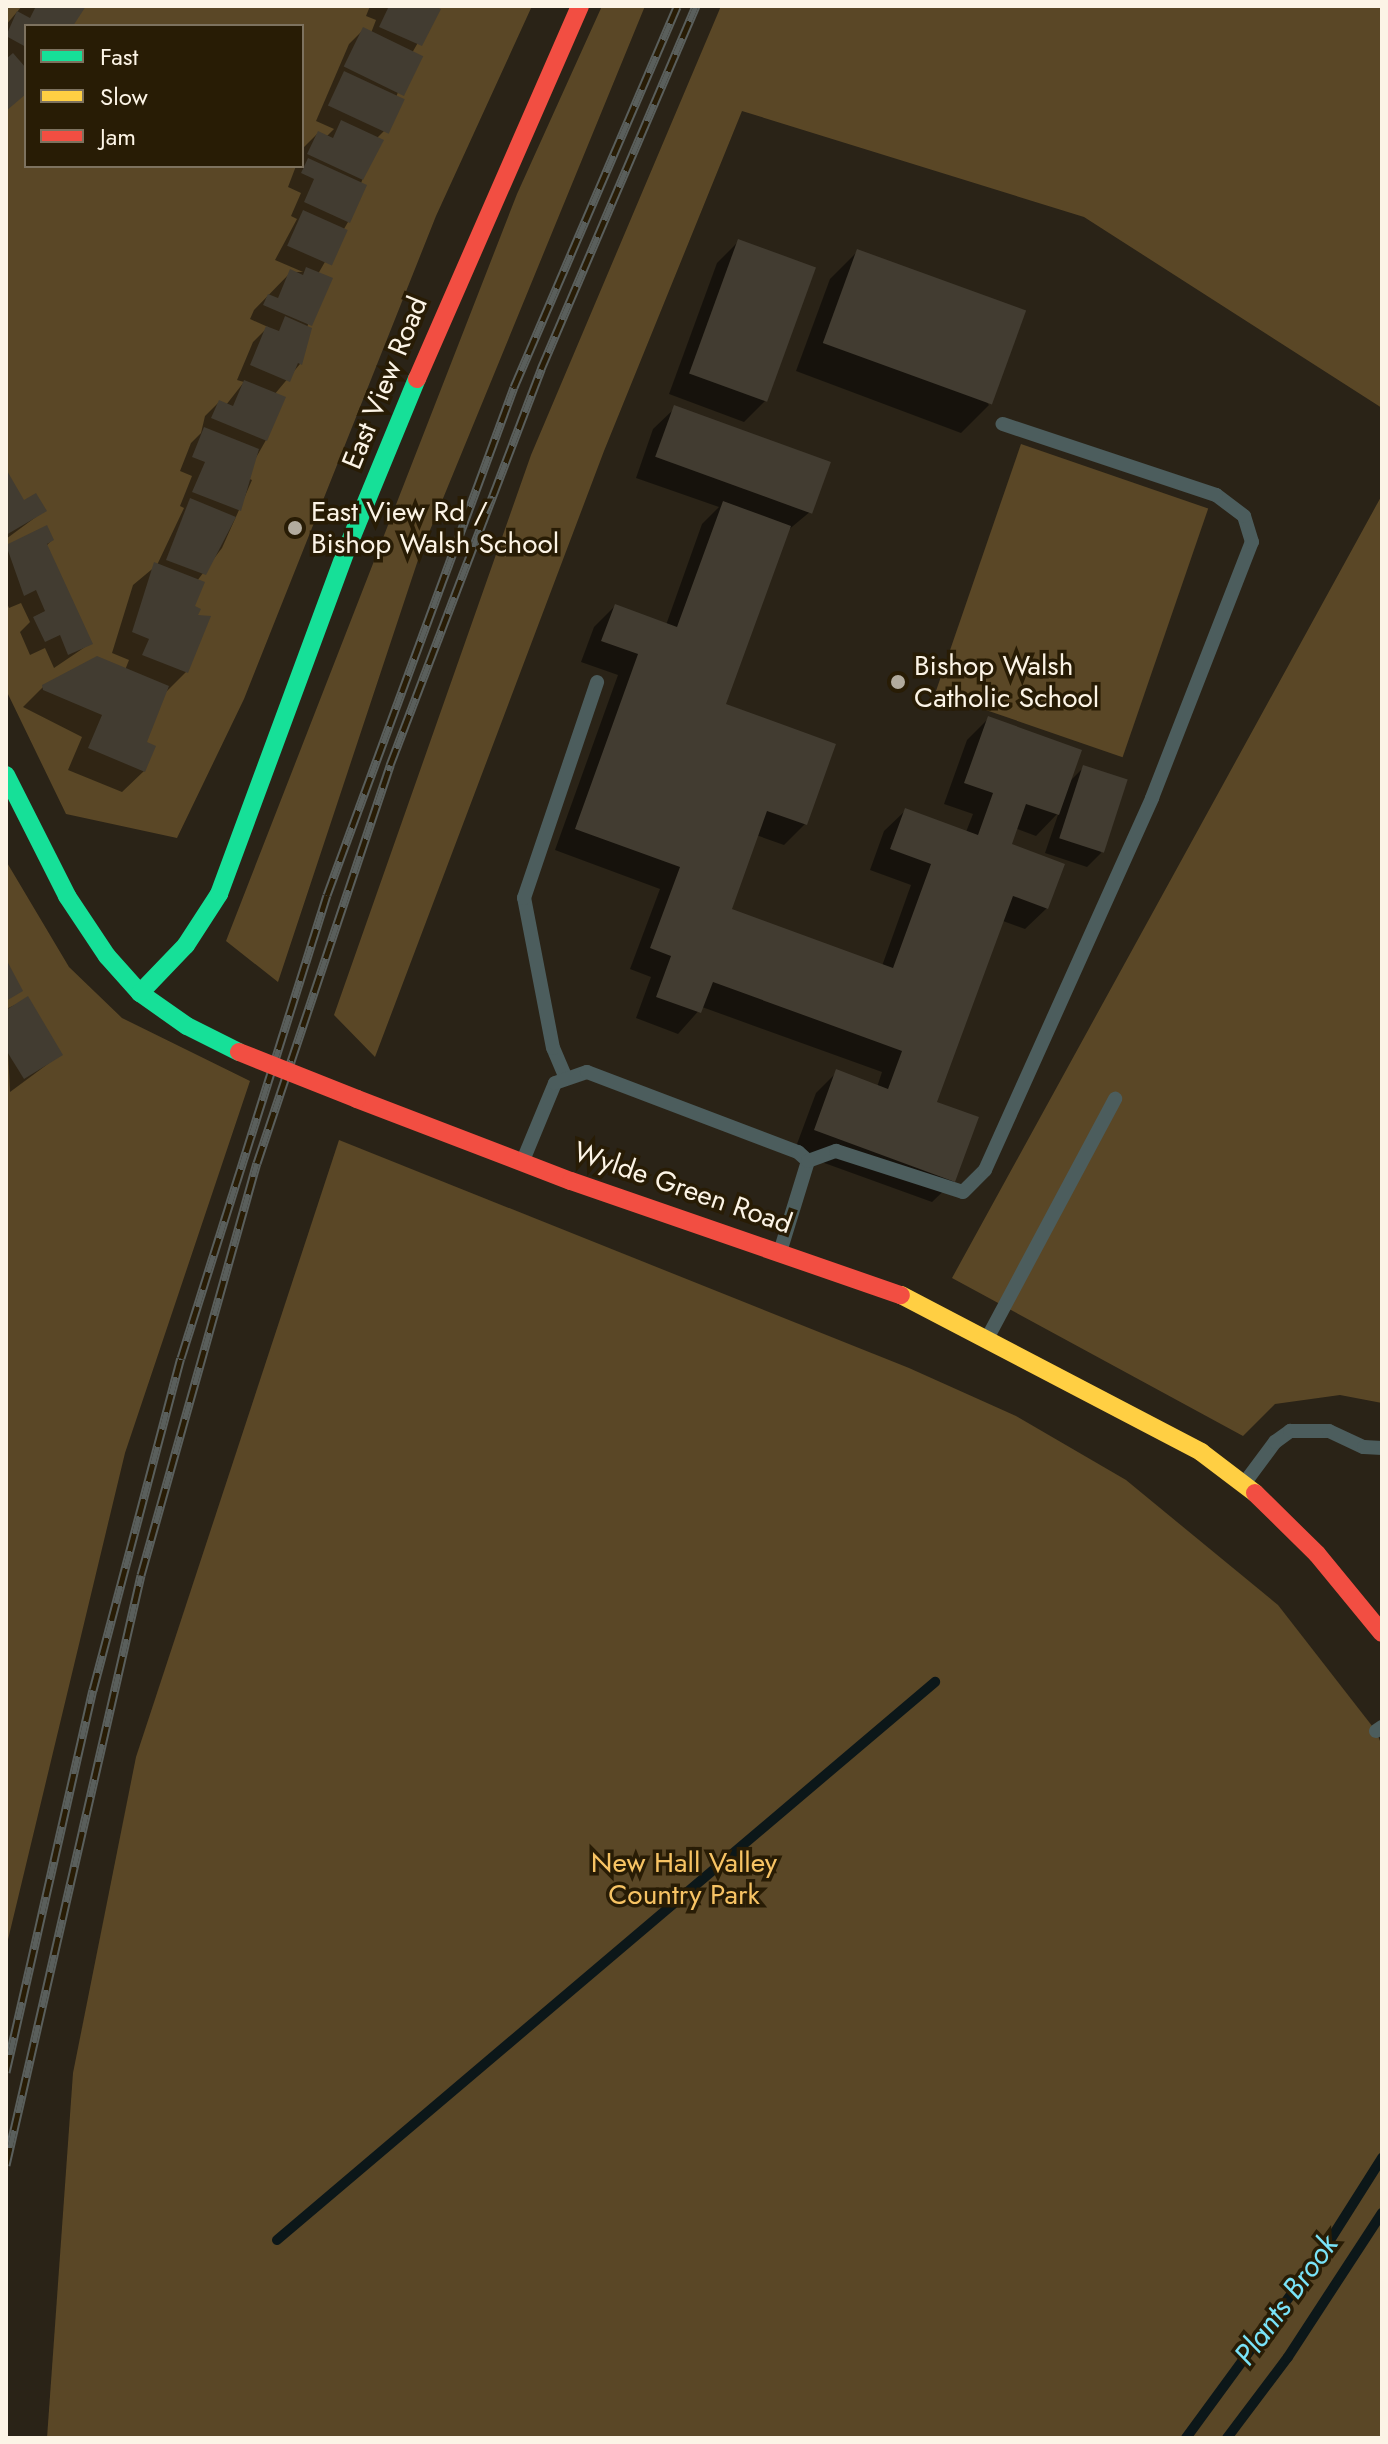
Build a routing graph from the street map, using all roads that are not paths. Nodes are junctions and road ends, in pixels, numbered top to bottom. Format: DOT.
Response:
graph roads {
  1 [pos="580,6"];
  2 [pos="1002,424"];
  3 [pos="597,682"];
  4 [pos="6,775"];
  5 [pos="140,993"];
  6 [pos="565,1076"];
  7 [pos="1115,1099"];
  8 [pos="808,1161"];
  9 [pos="523,1162"];
  10 [pos="781,1251"];
  11 [pos="989,1337"];
  12 [pos="1382,1448"];
  13 [pos="1243,1485"];
  14 [pos="1382,1633"];
  1 -- 5 [label="street, East View Road"];
  2 -- 8 [label="lane"];
  3 -- 6 [label="lane"];
  4 -- 5 [label="street, Wylde Green Road"];
  5 -- 9 [label="street, Wylde Green Road, bridge"];
  6 -- 8 [label="lane"];
  6 -- 9 [label="lane"];
  7 -- 11 [label="lane"];
  8 -- 10 [label="lane"];
  9 -- 10 [label="street, Wylde Green Road"];
  10 -- 11 [label="street, Wylde Green Road"];
  11 -- 13 [label="street, Wylde Green Road"];
  12 -- 13 [label="lane"];
  13 -- 14 [label="street, Wylde Green Road"];
}
